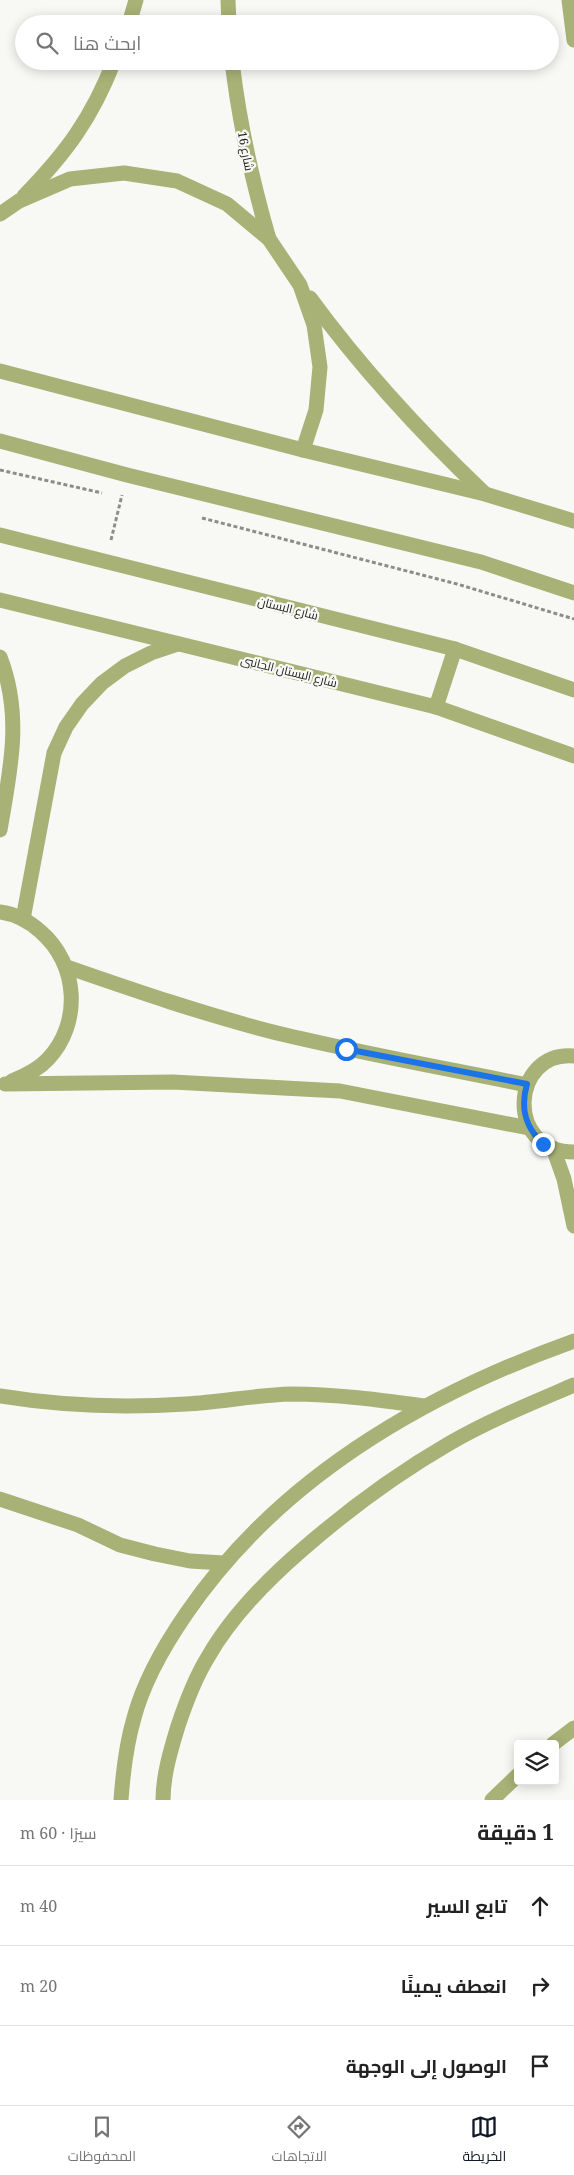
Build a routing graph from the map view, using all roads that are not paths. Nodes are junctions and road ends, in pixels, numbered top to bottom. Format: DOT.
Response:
graph roads {
  1 [pos="136,0"];
  2 [pos="228,0"];
  3 [pos="569,0"];
  4 [pos="132,15"];
  5 [pos="229,15"];
  6 [pos="574,40"];
  7 [pos="110,70"];
  8 [pos="233,70"];
  9 [pos="19,200"];
  10 [pos="0,214"];
  11 [pos="268,239"];
  12 [pos="300,285"];
  13 [pos="0,371"];
  14 [pos="0,442"];
  15 [pos="303,450"];
  16 [pos="485,494"];
  17 [pos="574,521"];
  18 [pos="0,535"];
  19 [pos="574,593"];
  20 [pos="0,600"];
  21 [pos="178,644"];
  22 [pos="455,650"];
  23 [pos="0,657"];
  24 [pos="574,690"];
  25 [pos="436,707"];
  26 [pos="574,756"];
  27 [pos="0,830"];
  28 [pos="0,912"];
  29 [pos="23,919"];
  30 [pos="66,967"];
  31 [pos="574,1056"];
  32 [pos="3,1084"];
  33 [pos="527,1084"];
  34 [pos="529,1128"];
  35 [pos="553,1148"];
  36 [pos="574,1152"];
  37 [pos="574,1226"];
  38 [pos="574,1341"];
  39 [pos="574,1386"];
  40 [pos="0,1396"];
  41 [pos="424,1406"];
  42 [pos="0,1499"];
  43 [pos="224,1564"];
  44 [pos="574,1728"];
  45 [pos="558,1740"];
  46 [pos="514,1778"];
  47 [pos="121,1800"];
  48 [pos="163,1800"];
  49 [pos="492,1800"];
  1 -- 4 [label="street"];
  2 -- 5 [label="street"];
  3 -- 6 [label="street"];
  7 -- 9 [label="street"];
  8 -- 11 [label="street, شارع 16"];
  9 -- 10 [label="street"];
  9 -- 11 [label="street"];
  11 -- 12 [label="street"];
  12 -- 15 [label="street"];
  12 -- 16 [label="street"];
  13 -- 15 [label="street"];
  14 -- 19 [label="street"];
  15 -- 16 [label="street"];
  16 -- 17 [label="street"];
  18 -- 22 [label="street, شارع البستان"];
  20 -- 21 [label="street, شارع البستان الجانبى"];
  21 -- 25 [label="street, شارع البستان الجانبى"];
  21 -- 29 [label="street"];
  22 -- 24 [label="street, شارع البستان"];
  22 -- 25 [label="street"];
  23 -- 27 [label="street"];
  25 -- 26 [label="street, شارع البستان الجانبى"];
  28 -- 29 [label="street"];
  29 -- 30 [label="street"];
  30 -- 32 [label="street"];
  30 -- 33 [label="street"];
  31 -- 33 [label="street"];
  32 -- 34 [label="street"];
  33 -- 34 [label="street"];
  34 -- 35 [label="street"];
  35 -- 36 [label="street"];
  35 -- 37 [label="street"];
  38 -- 41 [label="street"];
  39 -- 48 [label="street"];
  40 -- 41 [label="street"];
  41 -- 43 [label="street"];
  42 -- 43 [label="street"];
  43 -- 47 [label="street"];
  44 -- 45 [label="street"];
  46 -- 49 [label="street"];
}
